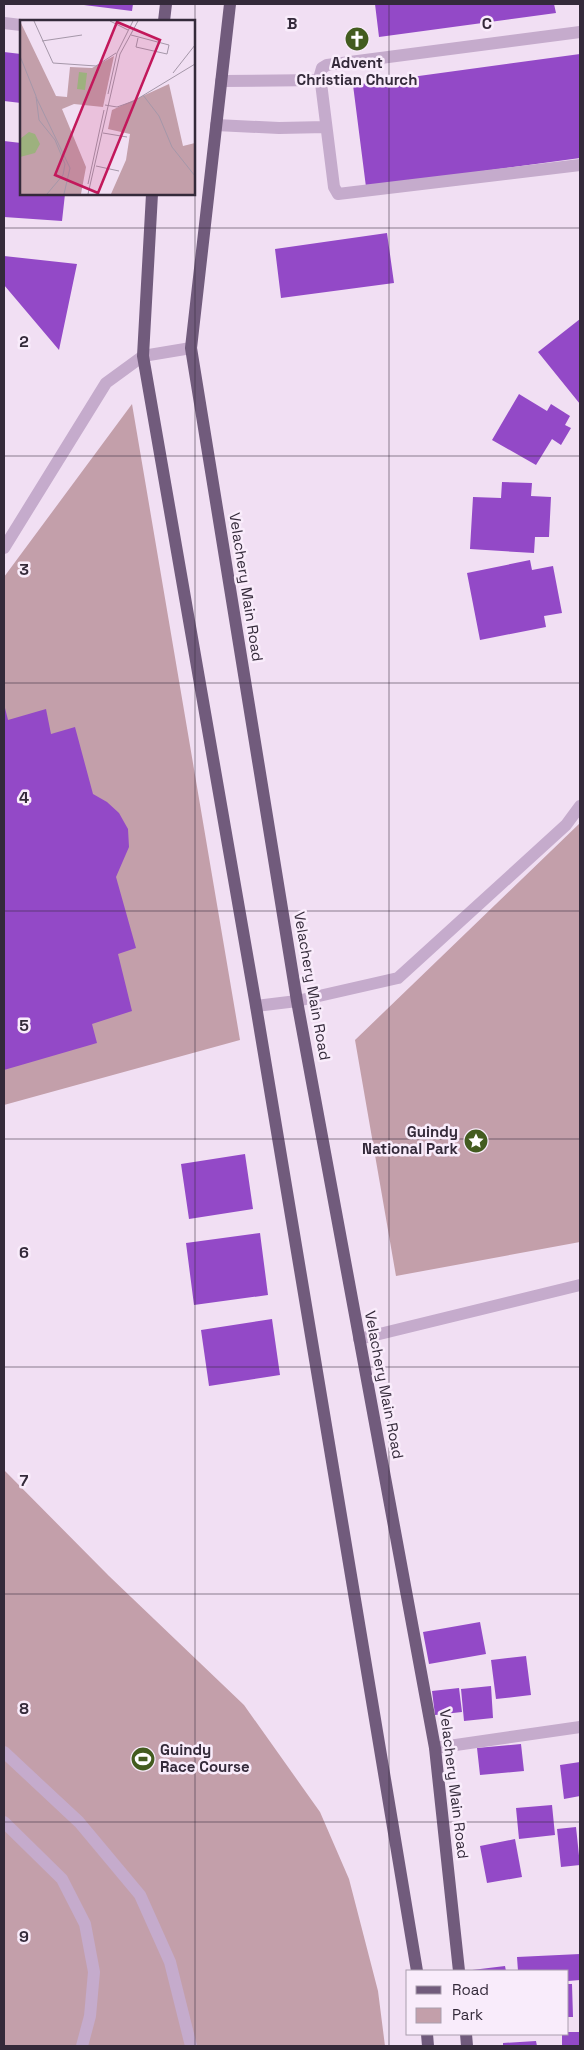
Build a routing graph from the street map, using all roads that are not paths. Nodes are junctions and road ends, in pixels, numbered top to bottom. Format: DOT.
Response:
graph roads {
  1 [pos="166,4"];
  2 [pos="230,4"];
  3 [pos="164,20"];
  4 [pos="4,24"];
  5 [pos="20,25"];
  6 [pos="580,32"];
  7 [pos="321,80"];
  8 [pos="221,81"];
  9 [pos="216,125"];
  10 [pos="326,127"];
  11 [pos="580,165"];
  12 [pos="152,195"];
  13 [pos="191,348"];
  14 [pos="143,356"];
  15 [pos="4,548"];
  16 [pos="580,806"];
  17 [pos="297,1001"];
  18 [pos="256,1006"];
  19 [pos="580,1285"];
  20 [pos="359,1340"];
  21 [pos="580,1727"];
  22 [pos="435,1748"];
  23 [pos="4,1752"];
  24 [pos="4,1822"];
  25 [pos="417,1970"];
  26 [pos="459,1970"];
  27 [pos="82,2046"];
  28 [pos="191,2046"];
  1 -- 3 [label="main road"];
  2 -- 8 [label="main road, Velachery Main Road"];
  4 -- 5 [label="street"];
  6 -- 7 [label="street"];
  7 -- 8 [label="street"];
  7 -- 10 [label="street"];
  8 -- 9 [label="main road, Velachery Main Road"];
  9 -- 10 [label="street"];
  9 -- 13 [label="main road, Velachery Main Road"];
  10 -- 11 [label="street"];
  12 -- 14 [label="main road"];
  13 -- 14 [label="street"];
  13 -- 17 [label="main road, Velachery Main Road"];
  14 -- 15 [label="street"];
  14 -- 18 [label="main road"];
  16 -- 17 [label="street"];
  17 -- 18 [label="street"];
  17 -- 20 [label="main road, Velachery Main Road"];
  18 -- 25 [label="main road"];
  19 -- 20 [label="street"];
  20 -- 22 [label="main road, Velachery Main Road"];
  21 -- 22 [label="street"];
  22 -- 26 [label="main road, Velachery Main Road"];
  23 -- 28 [label="street"];
  24 -- 27 [label="street"];
}
